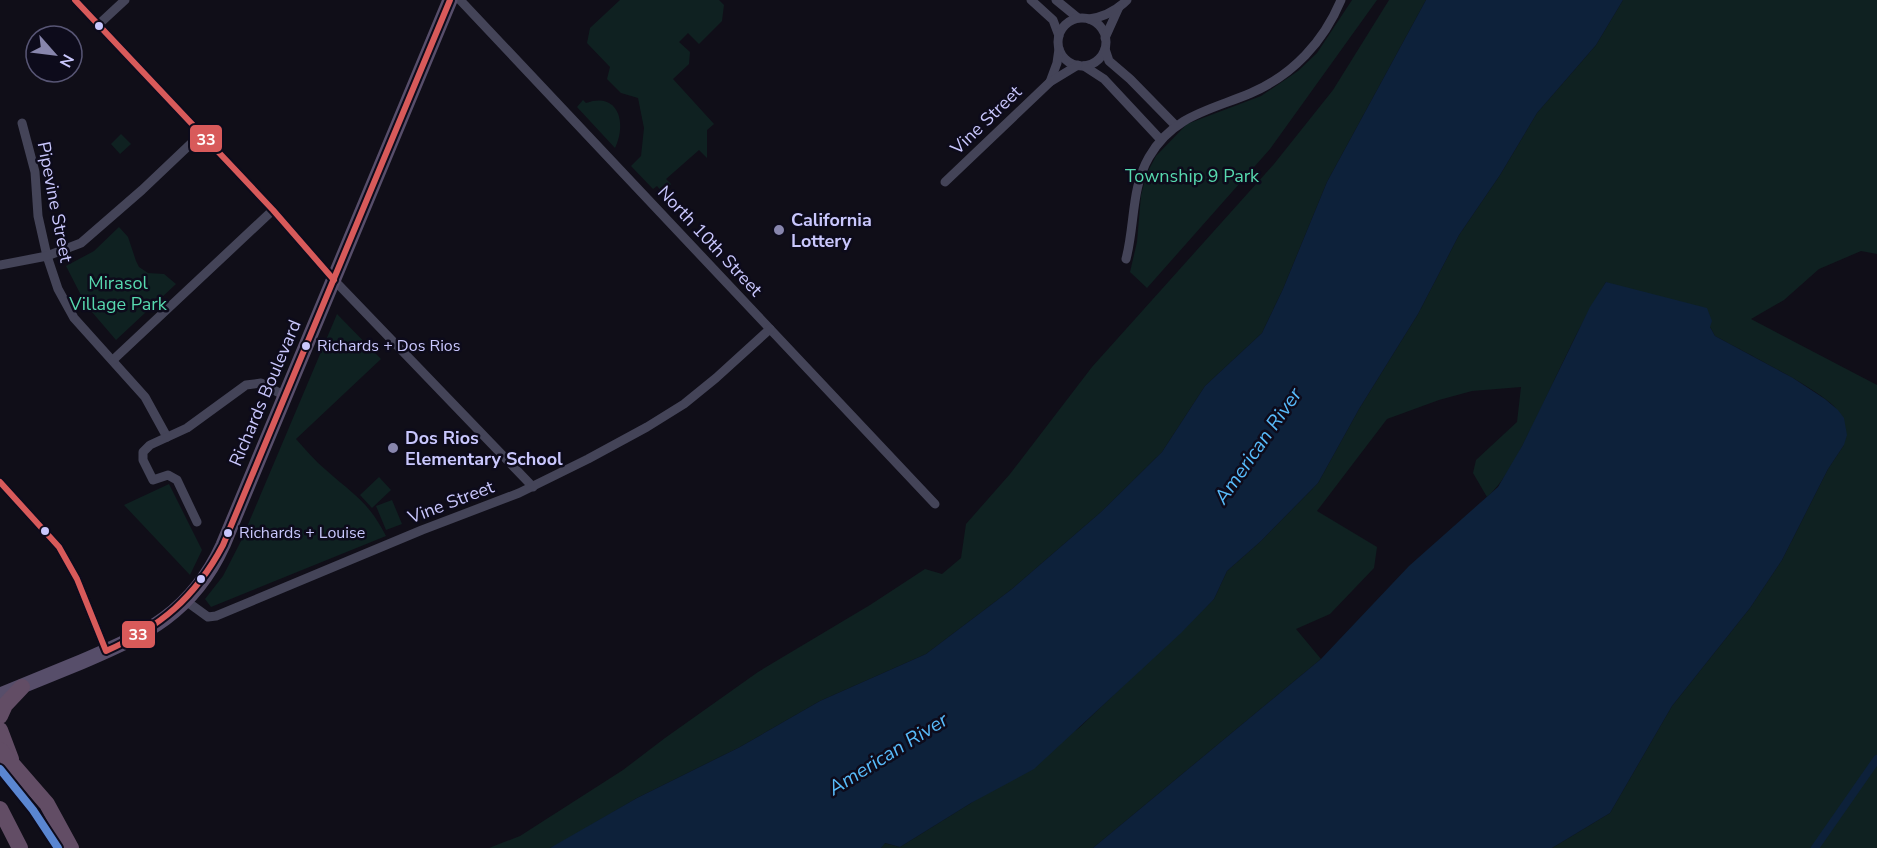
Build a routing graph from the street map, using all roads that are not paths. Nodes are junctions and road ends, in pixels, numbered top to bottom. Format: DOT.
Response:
graph roads {
  1 [pos="75,0"];
  2 [pos="125,0"];
  3 [pos="450,0"];
  4 [pos="460,0"];
  5 [pos="1031,0"];
  6 [pos="1056,0"];
  7 [pos="1127,0"];
  8 [pos="1341,0"];
  9 [pos="1119,7"];
  10 [pos="1078,18"];
  11 [pos="1089,19"];
  12 [pos="98,25"];
  13 [pos="1059,36"];
  14 [pos="1105,38"];
  15 [pos="1059,49"];
  16 [pos="1105,49"];
  17 [pos="1081,66"];
  18 [pos="1050,82"];
  19 [pos="22,123"];
  20 [pos="1176,126"];
  21 [pos="201,134"];
  22 [pos="1160,140"];
  23 [pos="945,183"];
  24 [pos="273,210"];
  25 [pos="47,256"];
  26 [pos="1126,259"];
  27 [pos="0,265"];
  28 [pos="334,280"];
  29 [pos="770,329"];
  30 [pos="113,360"];
  31 [pos="285,396"];
  32 [pos="167,437"];
  33 [pos="0,482"];
  34 [pos="532,487"];
  35 [pos="935,504"];
  36 [pos="197,522"];
  37 [pos="186,601"];
  38 [pos="106,651"];
  39 [pos="22,687"];
  40 [pos="0,688"];
  41 [pos="0,695"];
  42 [pos="0,716"];
  43 [pos="0,730"];
  44 [pos="0,750"];
  45 [pos="14,766"];
  46 [pos="0,810"];
  47 [pos="20,848"];
  48 [pos="71,848"];
  1 -- 12 [label="street"];
  2 -- 12 [label="street"];
  3 -- 28 [label="main road, Richards Boulevard"];
  4 -- 29 [label="street, North 10th Street"];
  5 -- 13 [label="street"];
  6 -- 10 [label="street"];
  7 -- 9 [label="street"];
  8 -- 20 [label="street"];
  9 -- 11 [label="street"];
  9 -- 14 [label="street"];
  10 -- 11 [label="street"];
  10 -- 13 [label="street"];
  11 -- 14 [label="street"];
  12 -- 21 [label="street"];
  13 -- 15 [label="street"];
  14 -- 16 [label="street"];
  15 -- 17 [label="street"];
  15 -- 18 [label="street, Vine Street"];
  16 -- 17 [label="street"];
  16 -- 20 [label="street"];
  17 -- 18 [label="street, Vine Street"];
  17 -- 22 [label="street"];
  18 -- 23 [label="street, Vine Street"];
  19 -- 25 [label="street, Pipevine Street"];
  20 -- 22 [label="street"];
  21 -- 24 [label="street"];
  21 -- 25 [label="street"];
  22 -- 26 [label="street"];
  24 -- 28 [label="street"];
  24 -- 30 [label="street"];
  25 -- 27 [label="street"];
  25 -- 30 [label="street, Pipevine Street"];
  28 -- 31 [label="main road, Richards Boulevard"];
  28 -- 34 [label="street"];
  29 -- 34 [label="street, Vine Street"];
  29 -- 35 [label="street, North 10th Street"];
  30 -- 32 [label="street, Pipevine Street"];
  31 -- 32 [label="street"];
  31 -- 37 [label="main road, Richards Boulevard"];
  32 -- 36 [label="street"];
  33 -- 38 [label="street"];
  34 -- 37 [label="street, Vine Street"];
  37 -- 38 [label="main road, Richards Boulevard"];
  38 -- 39 [label="main road, Richards Boulevard"];
  39 -- 40 [label="main road"];
  39 -- 41 [label="main road, Richards Boulevard"];
  39 -- 42 [label="highway"];
  43 -- 45 [label="highway"];
  44 -- 45 [label="highway"];
  45 -- 48 [label="highway"];
  46 -- 47 [label="highway"];
}
